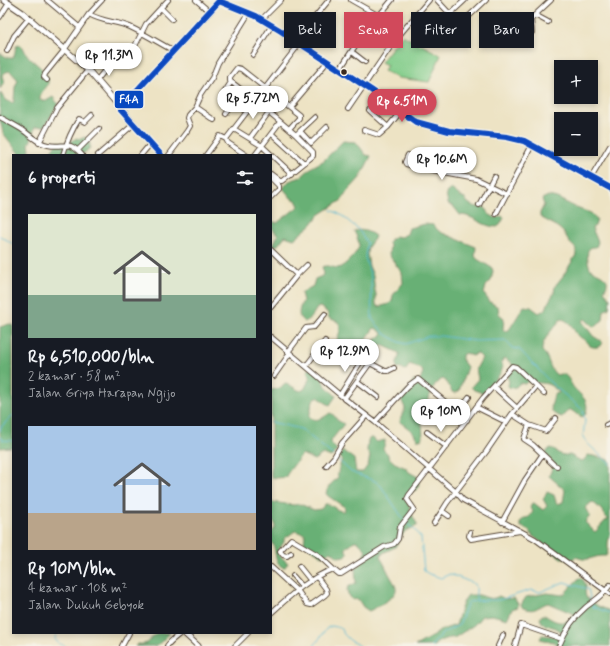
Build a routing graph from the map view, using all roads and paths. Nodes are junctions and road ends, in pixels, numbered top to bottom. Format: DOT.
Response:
graph roads {
  1 [pos="47,0"];
  2 [pos="102,0"];
  3 [pos="168,0"];
  4 [pos="196,0"];
  5 [pos="220,0"];
  6 [pos="281,0"];
  7 [pos="329,0"];
  8 [pos="351,0"];
  9 [pos="392,0"];
  10 [pos="429,0"];
  11 [pos="437,0"];
  12 [pos="465,0"];
  13 [pos="486,0"];
  14 [pos="551,0"];
  15 [pos="7,1"];
  16 [pos="161,8"];
  17 [pos="210,12"];
  18 [pos="320,12"];
  19 [pos="372,12"];
  20 [pos="382,12"];
  21 [pos="448,12"];
  22 [pos="452,12"];
  23 [pos="249,13"];
  24 [pos="89,14"];
  25 [pos="471,14"];
  26 [pos="535,15"];
  27 [pos="0,17"];
  28 [pos="29,18"];
  29 [pos="262,19"];
  30 [pos="172,20"];
  31 [pos="548,22"];
  32 [pos="272,25"];
  33 [pos="79,27"];
  34 [pos="141,33"];
  35 [pos="284,33"];
  36 [pos="294,48"];
  37 [pos="307,48"];
  38 [pos="355,48"];
  39 [pos="64,49"];
  40 [pos="7,51"];
  41 [pos="174,51"];
  42 [pos="352,52"];
  43 [pos="252,55"];
  44 [pos="129,58"];
  45 [pos="328,61"];
  46 [pos="365,62"];
  47 [pos="110,64"];
  48 [pos="340,68"];
  49 [pos="88,70"];
  50 [pos="47,80"];
  51 [pos="96,80"];
  52 [pos="231,82"];
  53 [pos="364,85"];
  54 [pos="266,88"];
  55 [pos="243,92"];
  56 [pos="222,96"];
  57 [pos="256,101"];
  58 [pos="194,107"];
  59 [pos="289,107"];
  60 [pos="120,109"];
  61 [pos="348,109"];
  62 [pos="370,111"];
  63 [pos="269,112"];
  64 [pos="401,112"];
  65 [pos="226,114"];
  66 [pos="92,115"];
  67 [pos="0,117"];
  68 [pos="315,117"];
  69 [pos="214,120"];
  70 [pos="280,122"];
  71 [pos="134,124"];
  72 [pos="327,127"];
  73 [pos="388,128"];
  74 [pos="99,129"];
  75 [pos="234,129"];
  76 [pos="289,129"];
  77 [pos="364,130"];
  78 [pos="300,131"];
  79 [pos="272,134"];
  80 [pos="296,135"];
  81 [pos="250,138"];
  82 [pos="226,139"];
  83 [pos="39,143"];
  84 [pos="151,143"];
  85 [pos="66,144"];
  86 [pos="532,145"];
  87 [pos="262,146"];
  88 [pos="610,146"];
  89 [pos="78,150"];
  90 [pos="63,154"];
  91 [pos="81,154"];
  92 [pos="99,154"];
  93 [pos="142,154"];
  94 [pos="160,154"];
  95 [pos="170,154"];
  96 [pos="207,154"];
  97 [pos="244,154"];
  98 [pos="256,154"];
  99 [pos="271,154"];
  100 [pos="272,155"];
  101 [pos="408,155"];
  102 [pos="304,163"];
  103 [pos="292,174"];
  104 [pos="272,175"];
  105 [pos="494,176"];
  106 [pos="591,178"];
  107 [pos="272,179"];
  108 [pos="489,186"];
  109 [pos="610,188"];
  110 [pos="506,194"];
  111 [pos="272,196"];
  112 [pos="479,205"];
  113 [pos="496,214"];
  114 [pos="272,251"];
  115 [pos="307,265"];
  116 [pos="297,275"];
  117 [pos="272,306"];
  118 [pos="325,314"];
  119 [pos="272,338"];
  120 [pos="325,341"];
  121 [pos="289,352"];
  122 [pos="356,354"];
  123 [pos="363,358"];
  124 [pos="370,364"];
  125 [pos="306,366"];
  126 [pos="394,368"];
  127 [pos="274,376"];
  128 [pos="357,381"];
  129 [pos="536,386"];
  130 [pos="494,387"];
  131 [pos="544,394"];
  132 [pos="340,395"];
  133 [pos="378,397"];
  134 [pos="469,397"];
  135 [pos="344,399"];
  136 [pos="476,407"];
  137 [pos="516,408"];
  138 [pos="458,412"];
  139 [pos="512,414"];
  140 [pos="366,416"];
  141 [pos="556,418"];
  142 [pos="467,420"];
  143 [pos="374,422"];
  144 [pos="506,422"];
  145 [pos="529,425"];
  146 [pos="427,432"];
  147 [pos="447,447"];
  148 [pos="542,455"];
  149 [pos="326,466"];
  150 [pos="557,466"];
  151 [pos="429,469"];
  152 [pos="456,492"];
  153 [pos="442,511"];
  154 [pos="449,516"];
  155 [pos="502,522"];
  156 [pos="434,523"];
  157 [pos="521,531"];
  158 [pos="470,532"];
  159 [pos="291,553"];
  160 [pos="299,566"];
  161 [pos="272,568"];
  162 [pos="333,569"];
  163 [pos="293,576"];
  164 [pos="317,577"];
  165 [pos="311,581"];
  166 [pos="610,585"];
  167 [pos="302,586"];
  168 [pos="297,590"];
  169 [pos="608,593"];
  170 [pos="272,611"];
  171 [pos="128,634"];
  172 [pos="181,634"];
  173 [pos="183,634"];
  174 [pos="246,634"];
  175 [pos="503,635"];
  176 [pos="562,638"];
  177 [pos="122,646"];
  178 [pos="167,646"];
  179 [pos="198,646"];
  180 [pos="235,646"];
  181 [pos="498,646"];
  182 [pos="515,646"];
  183 [pos="559,646"];
  1 -- 33 [label="street"];
  2 -- 24 [label="street"];
  3 -- 16 [label="street"];
  4 -- 17 [label="street"];
  5 -- 17 [label="main road"];
  5 -- 23 [label="main road"];
  6 -- 29 [label="street"];
  7 -- 18 [label="street"];
  8 -- 19 [label="street"];
  9 -- 20 [label="street"];
  10 -- 53 [label="street"];
  11 -- 21 [label="street"];
  12 -- 22 [label="street"];
  13 -- 25 [label="street"];
  14 -- 26 [label="street"];
  15 -- 27 [label="street"];
  15 -- 28 [label="main road"];
  16 -- 30 [label="street"];
  16 -- 34 [label="street"];
  17 -- 41 [label="main road"];
  23 -- 29 [label="main road"];
  23 -- 58 [label="street"];
  24 -- 33 [label="street"];
  24 -- 34 [label="street"];
  26 -- 31 [label="street"];
  28 -- 39 [label="main road"];
  28 -- 40 [label="street"];
  29 -- 32 [label="main road"];
  32 -- 35 [label="main road"];
  32 -- 43 [label="street"];
  33 -- 39 [label="street"];
  34 -- 41 [label="street"];
  34 -- 44 [label="street"];
  36 -- 54 [label="street"];
  37 -- 45 [label="main road"];
  38 -- 42 [label="street"];
  39 -- 49 [label="main road"];
  39 -- 50 [label="street"];
  41 -- 60 [label="main road"];
  42 -- 46 [label="street"];
  42 -- 48 [label="street"];
  45 -- 48 [label="main road"];
  45 -- 59 [label="street"];
  47 -- 51 [label="street"];
  48 -- 53 [label="main road"];
  49 -- 51 [label="main road"];
  49 -- 83 [label="street"];
  51 -- 60 [label="main road"];
  52 -- 54 [label="street"];
  52 -- 55 [label="street"];
  52 -- 56 [label="street"];
  53 -- 61 [label="street"];
  53 -- 64 [label="main road"];
  54 -- 57 [label="street"];
  54 -- 59 [label="street"];
  55 -- 57 [label="street"];
  55 -- 65 [label="street"];
  57 -- 63 [label="street"];
  57 -- 75 [label="street"];
  58 -- 69 [label="street"];
  58 -- 95 [label="street"];
  59 -- 76 [label="street"];
  60 -- 71 [label="main road"];
  62 -- 73 [label="street"];
  63 -- 70 [label="street"];
  63 -- 81 [label="street"];
  64 -- 73 [label="street"];
  64 -- 86 [label="main road"];
  66 -- 85 [label="street"];
  67 -- 83 [label="street"];
  68 -- 78 [label="street"];
  70 -- 76 [label="street"];
  70 -- 79 [label="street"];
  71 -- 84 [label="main road"];
  71 -- 92 [label="street"];
  72 -- 78 [label="street"];
  73 -- 77 [label="street"];
  74 -- 89 [label="street"];
  75 -- 81 [label="street"];
  75 -- 82 [label="street"];
  76 -- 80 [label="street"];
  78 -- 80 [label="street"];
  79 -- 87 [label="street"];
  79 -- 102 [label="street"];
  80 -- 102 [label="street"];
  81 -- 87 [label="street"];
  82 -- 96 [label="street"];
  82 -- 97 [label="street"];
  83 -- 85 [label="street"];
  84 -- 93 [label="street"];
  84 -- 94 [label="main road"];
  85 -- 89 [label="street"];
  85 -- 90 [label="street"];
  86 -- 106 [label="main road"];
  86 -- 110 [label="street"];
  87 -- 98 [label="street"];
  87 -- 99 [label="street"];
  88 -- 106 [label="street"];
  89 -- 91 [label="street"];
  100 -- 103 [label="street"];
  101 -- 108 [label="street"];
  102 -- 103 [label="street"];
  103 -- 104 [label="street"];
  105 -- 108 [label="street"];
  106 -- 109 [label="main road"];
  107 -- 111 [label="street"];
  108 -- 110 [label="street"];
  108 -- 112 [label="street"];
  110 -- 113 [label="street"];
  114 -- 116 [label="street"];
  115 -- 116 [label="street"];
  116 -- 117 [label="street"];
  118 -- 121 [label="street"];
  119 -- 121 [label="street"];
  120 -- 125 [label="street"];
  121 -- 125 [label="street"];
  121 -- 127 [label="street"];
  122 -- 123 [label="street"];
  123 -- 124 [label="street"];
  123 -- 132 [label="street"];
  124 -- 126 [label="street"];
  124 -- 128 [label="street"];
  125 -- 132 [label="street"];
  128 -- 133 [label="street"];
  128 -- 135 [label="street"];
  129 -- 130 [label="street"];
  129 -- 131 [label="street"];
  129 -- 137 [label="street"];
  130 -- 136 [label="street"];
  130 -- 137 [label="street"];
  132 -- 135 [label="street"];
  134 -- 138 [label="street"];
  135 -- 140 [label="street"];
  136 -- 142 [label="street"];
  136 -- 144 [label="street"];
  137 -- 139 [label="street"];
  138 -- 142 [label="street"];
  138 -- 143 [label="street"];
  139 -- 144 [label="street"];
  139 -- 145 [label="street"];
  140 -- 143 [label="street"];
  140 -- 149 [label="street"];
  141 -- 145 [label="street"];
  142 -- 147 [label="street"];
  143 -- 151 [label="street"];
  144 -- 152 [label="street"];
  145 -- 148 [label="street"];
  146 -- 147 [label="street"];
  147 -- 151 [label="street"];
  148 -- 150 [label="street"];
  148 -- 155 [label="street"];
  151 -- 152 [label="street"];
  151 -- 162 [label="street"];
  152 -- 153 [label="street"];
  152 -- 155 [label="street"];
  153 -- 154 [label="street"];
  153 -- 156 [label="street"];
  155 -- 157 [label="street"];
  157 -- 158 [label="street"];
  157 -- 169 [label="street"];
  159 -- 162 [label="street"];
  160 -- 165 [label="street"];
  161 -- 168 [label="street"];
  162 -- 164 [label="street"];
  163 -- 167 [label="street"];
  164 -- 165 [label="street"];
  164 -- 168 [label="street"];
  165 -- 167 [label="street"];
  166 -- 169 [label="street"];
  167 -- 168 [label="street"];
  168 -- 170 [label="street"];
  169 -- 176 [label="street"];
  171 -- 177 [label="street"];
  172 -- 178 [label="street"];
  173 -- 179 [label="main road"];
  174 -- 180 [label="street"];
  175 -- 181 [label="street"];
  176 -- 182 [label="street"];
  176 -- 183 [label="street"];
}
